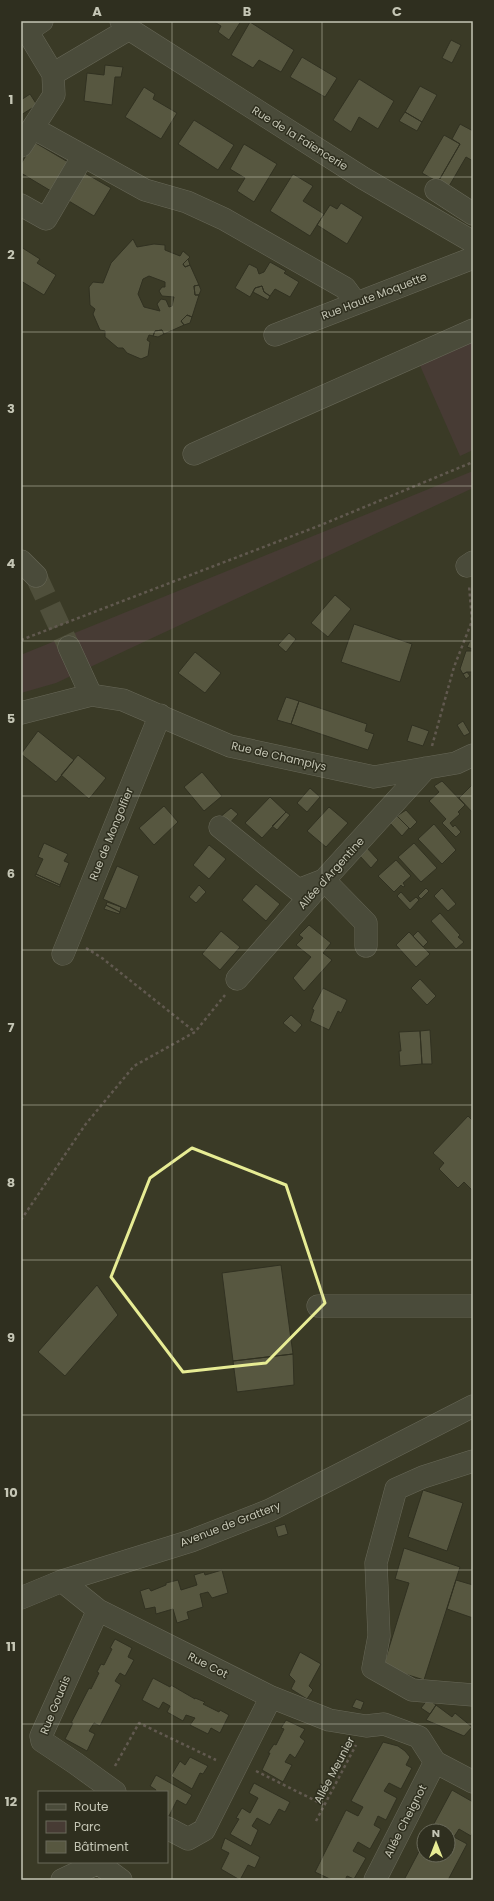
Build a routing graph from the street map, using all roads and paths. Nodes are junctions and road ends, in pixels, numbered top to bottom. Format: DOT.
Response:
graph roads {
  1 [pos="125,25"];
  2 [pos="30,26"];
  3 [pos="53,74"];
  4 [pos="33,128"];
  5 [pos="21,146"];
  6 [pos="83,156"];
  7 [pos="436,190"];
  8 [pos="21,205"];
  9 [pos="473,214"];
  10 [pos="473,242"];
  11 [pos="473,258"];
  12 [pos="356,303"];
  13 [pos="473,330"];
  14 [pos="275,335"];
  15 [pos="194,454"];
  16 [pos="473,462"];
  17 [pos="470,564"];
  18 [pos="21,640"];
  19 [pos="69,647"];
  20 [pos="91,695"];
  21 [pos="21,713"];
  22 [pos="160,714"];
  23 [pos="473,755"];
  24 [pos="426,768"];
  25 [pos="220,827"];
  26 [pos="324,880"];
  27 [pos="66,946"];
  28 [pos="366,946"];
  29 [pos="237,979"];
  30 [pos="195,1032"];
  31 [pos="21,1220"];
  32 [pos="318,1306"];
  33 [pos="473,1306"];
  34 [pos="473,1406"];
  35 [pos="473,1462"];
  36 [pos="62,1581"];
  37 [pos="21,1598"];
  38 [pos="98,1610"];
  39 [pos="473,1696"];
  40 [pos="271,1697"];
  41 [pos="366,1726"];
  42 [pos="238,1762"];
  43 [pos="435,1762"];
  44 [pos="473,1782"];
  45 [pos="110,1788"];
  46 [pos="324,1805"];
  47 [pos="316,1821"];
  48 [pos="168,1829"];
  49 [pos="62,1880"];
  50 [pos="121,1880"];
  51 [pos="375,1880"];
  1 -- 3 [label="street, Rue de la Faïencerie"];
  1 -- 10 [label="street, Rue de la Faïencerie"];
  2 -- 3 [label="street"];
  3 -- 4 [label="street"];
  4 -- 5 [label="street"];
  4 -- 6 [label="street"];
  6 -- 8 [label="street"];
  6 -- 12 [label="street"];
  7 -- 9 [label="street"];
  11 -- 12 [label="street, Rue Haute Moquette"];
  12 -- 14 [label="street, Rue Haute Moquette"];
  13 -- 15 [label="street"];
  16 -- 18 [label="path"];
  17 -- 24 [label="path"];
  19 -- 20 [label="street"];
  20 -- 21 [label="street, Rue de Champlys"];
  20 -- 22 [label="street, Rue de Champlys"];
  22 -- 24 [label="street, Rue de Champlys"];
  22 -- 27 [label="street, Rue de Mongolfier"];
  23 -- 24 [label="street, Rue de Champlys"];
  24 -- 26 [label="street, Allée d'Argentine"];
  25 -- 26 [label="street"];
  26 -- 28 [label="street"];
  26 -- 29 [label="street, Allée d'Argentine"];
  27 -- 30 [label="path"];
  29 -- 30 [label="path"];
  30 -- 31 [label="path"];
  32 -- 33 [label="street"];
  34 -- 36 [label="street, Avenue de Grattery"];
  35 -- 39 [label="street"];
  36 -- 37 [label="street, Avenue de Grattery"];
  36 -- 38 [label="street, Rue Cot"];
  38 -- 40 [label="street, Rue Cot"];
  38 -- 45 [label="street, Rue Gouais"];
  40 -- 41 [label="street, Rue Cot"];
  40 -- 42 [label="street"];
  41 -- 43 [label="street, Rue Cot"];
  41 -- 46 [label="path, Allée Meunier"];
  42 -- 45 [label="path"];
  42 -- 46 [label="path"];
  42 -- 48 [label="street"];
  43 -- 44 [label="street"];
  43 -- 51 [label="street, Allée Cheignot"];
  46 -- 47 [label="path, Allée Meunier"];
  49 -- 50 [label="street"];
}
